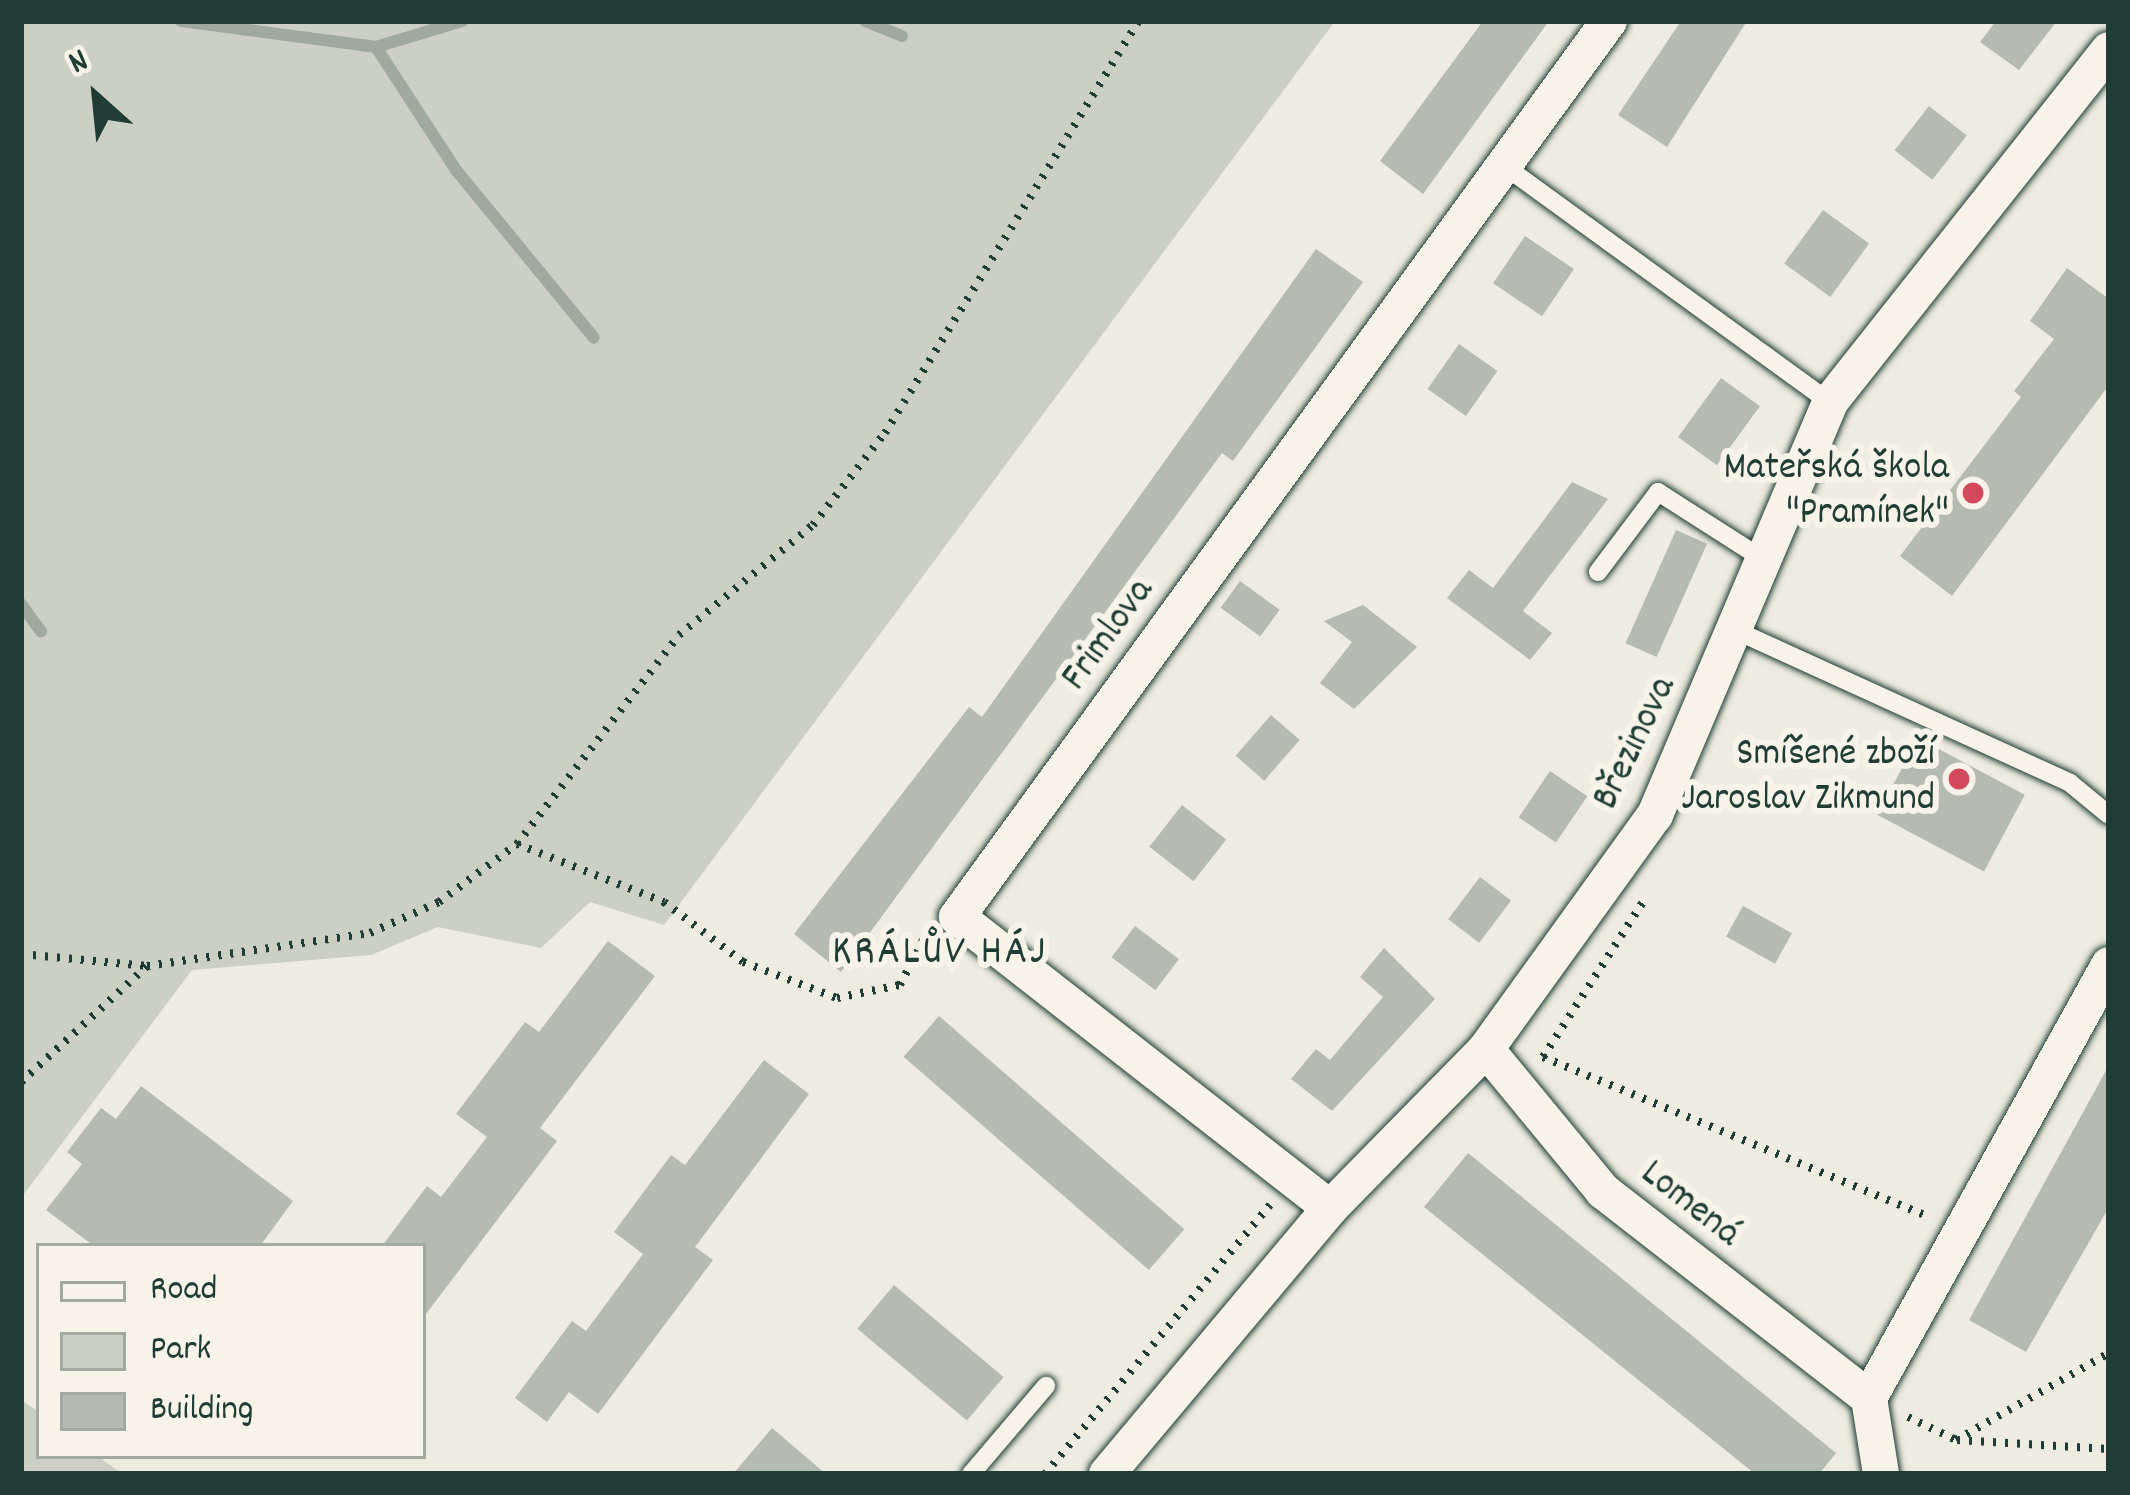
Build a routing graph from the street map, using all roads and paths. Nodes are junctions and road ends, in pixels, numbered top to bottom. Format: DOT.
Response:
graph roads {
  1 [pos="1138,21"];
  2 [pos="1609,21"];
  3 [pos="2102,72"];
  4 [pos="1506,167"];
  5 [pos="1830,402"];
  6 [pos="1766,561"];
  7 [pos="1598,572"];
  8 [pos="1737,631"];
  9 [pos="2109,815"];
  10 [pos="517,844"];
  11 [pos="957,917"];
  12 [pos="21,954"];
  13 [pos="2109,965"];
  14 [pos="147,966"];
  15 [pos="1486,1049"];
  16 [pos="1543,1057"];
  17 [pos="21,1082"];
  18 [pos="1294,1177"];
  19 [pos="1330,1208"];
  20 [pos="1962,1230"];
  21 [pos="2109,1353"];
  22 [pos="1046,1386"];
  23 [pos="1869,1398"];
  24 [pos="1956,1440"];
  25 [pos="2109,1450"];
  26 [pos="970,1474"];
  27 [pos="1045,1474"];
  28 [pos="1107,1474"];
  29 [pos="1881,1474"];
  1 -- 10 [label="path"];
  2 -- 4 [label="street, Frimlova"];
  3 -- 5 [label="street, Březinova"];
  4 -- 5 [label="lane"];
  4 -- 11 [label="street, Frimlova"];
  5 -- 6 [label="street, Březinova"];
  6 -- 7 [label="lane"];
  6 -- 8 [label="street, Březinova"];
  8 -- 9 [label="lane"];
  8 -- 15 [label="street, Březinova"];
  10 -- 11 [label="path"];
  10 -- 14 [label="path"];
  11 -- 18 [label="street"];
  12 -- 14 [label="path"];
  13 -- 20 [label="street"];
  14 -- 17 [label="path"];
  15 -- 19 [label="street, Březinova"];
  15 -- 23 [label="street, Lomená"];
  16 -- 20 [label="path"];
  18 -- 19 [label="street"];
  18 -- 27 [label="path"];
  19 -- 28 [label="street, Březinova"];
  20 -- 23 [label="street"];
  21 -- 24 [label="path"];
  22 -- 26 [label="lane"];
  23 -- 24 [label="path"];
  23 -- 29 [label="street"];
  24 -- 25 [label="path"];
}
